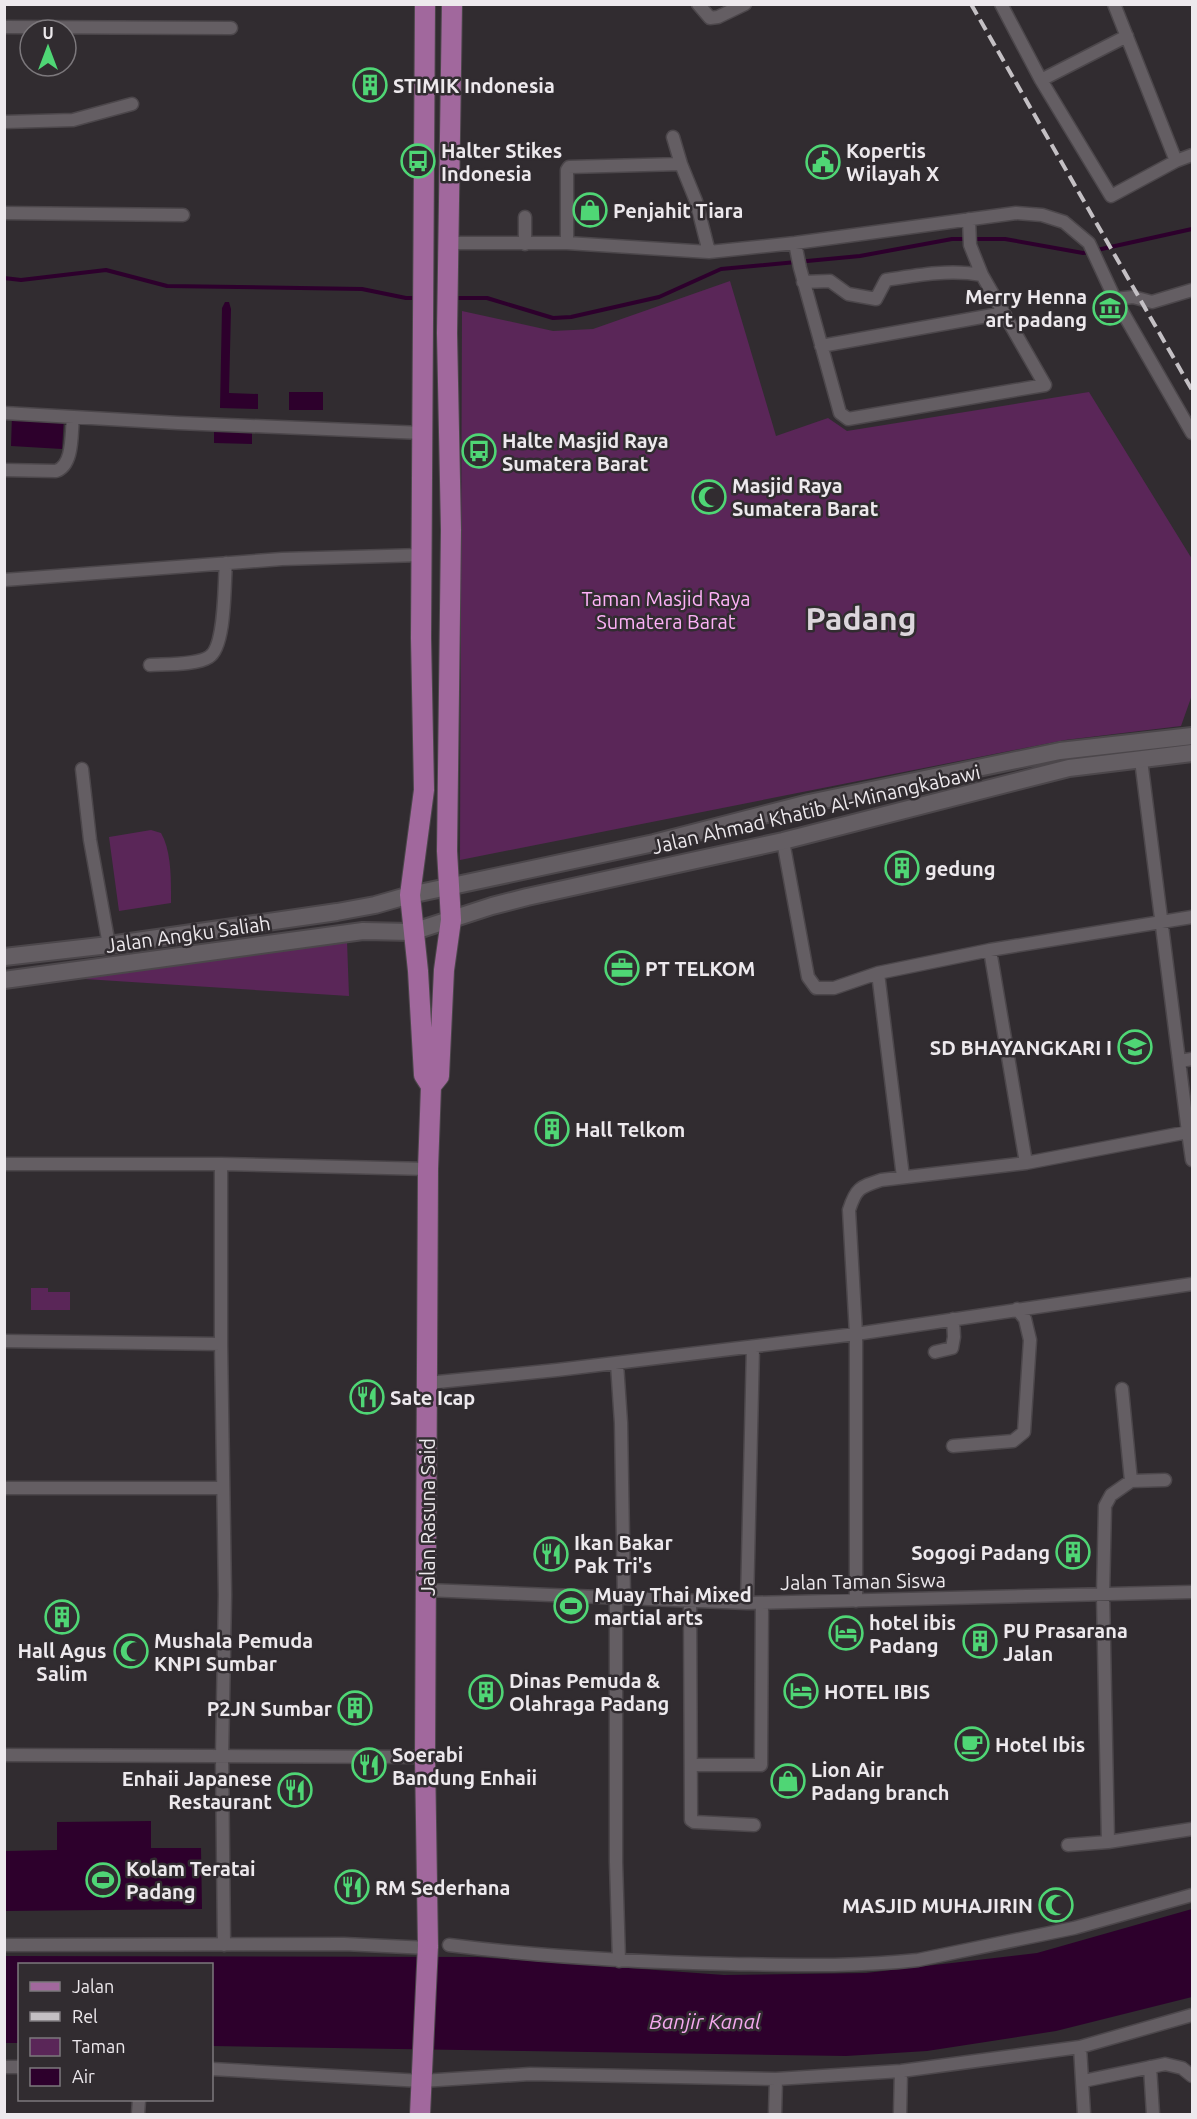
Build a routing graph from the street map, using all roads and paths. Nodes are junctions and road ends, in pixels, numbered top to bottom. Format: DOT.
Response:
graph roads {
  1 [pos="425,4"];
  2 [pos="452,4"];
  3 [pos="698,4"];
  4 [pos="745,4"];
  5 [pos="1001,4"];
  6 [pos="1114,4"];
  7 [pos="4,27"];
  8 [pos="231,28"];
  9 [pos="1127,36"];
  10 [pos="1041,80"];
  11 [pos="132,104"];
  12 [pos="4,122"];
  13 [pos="673,137"];
  14 [pos="1192,155"];
  15 [pos="1176,161"];
  16 [pos="681,164"];
  17 [pos="4,213"];
  18 [pos="183,215"];
  19 [pos="525,217"];
  20 [pos="969,224"];
  21 [pos="449,243"];
  22 [pos="567,243"];
  23 [pos="525,244"];
  24 [pos="709,252"];
  25 [pos="798,256"];
  26 [pos="982,275"];
  27 [pos="803,282"];
  28 [pos="1192,290"];
  29 [pos="1115,299"];
  30 [pos="1004,313"];
  31 [pos="821,346"];
  32 [pos="4,413"];
  33 [pos="73,417"];
  34 [pos="423,433"];
  35 [pos="1192,433"];
  36 [pos="4,470"];
  37 [pos="422,555"];
  38 [pos="226,563"];
  39 [pos="4,580"];
  40 [pos="150,665"];
  41 [pos="1192,736"];
  42 [pos="1192,753"];
  43 [pos="1141,760"];
  44 [pos="82,769"];
  45 [pos="966,770"];
  46 [pos="971,793"];
  47 [pos="783,841"];
  48 [pos="451,886"];
  49 [pos="410,894"];
  50 [pos="1192,917"];
  51 [pos="452,920"];
  52 [pos="1162,922"];
  53 [pos="412,932"];
  54 [pos="108,945"];
  55 [pos="990,950"];
  56 [pos="4,957"];
  57 [pos="878,973"];
  58 [pos="4,980"];
  59 [pos="1186,1060"];
  60 [pos="431,1086"];
  61 [pos="1188,1132"];
  62 [pos="1192,1160"];
  63 [pos="1026,1163"];
  64 [pos="4,1164"];
  65 [pos="221,1164"];
  66 [pos="428,1169"];
  67 [pos="903,1177"];
  68 [pos="1192,1284"];
  69 [pos="1017,1309"];
  70 [pos="953,1319"];
  71 [pos="856,1334"];
  72 [pos="4,1341"];
  73 [pos="222,1344"];
  74 [pos="753,1347"];
  75 [pos="935,1352"];
  76 [pos="617,1364"];
  77 [pos="428,1383"];
  78 [pos="1122,1389"];
  79 [pos="953,1446"];
  80 [pos="1166,1480"];
  81 [pos="1131,1481"];
  82 [pos="4,1488"];
  83 [pos="223,1488"];
  84 [pos="427,1590"];
  85 [pos="1192,1592"];
  86 [pos="1103,1595"];
  87 [pos="620,1598"];
  88 [pos="690,1600"];
  89 [pos="856,1600"];
  90 [pos="747,1603"];
  91 [pos="762,1603"];
  92 [pos="4,1755"];
  93 [pos="222,1756"];
  94 [pos="425,1757"];
  95 [pos="691,1765"];
  96 [pos="754,1825"];
  97 [pos="1192,1829"];
  98 [pos="1107,1842"];
  99 [pos="1068,1845"];
  100 [pos="1192,1895"];
  101 [pos="4,1945"];
  102 [pos="224,1945"];
  103 [pos="449,1945"];
  104 [pos="428,1946"];
  105 [pos="619,1961"];
  106 [pos="1192,2015"];
  107 [pos="1080,2047"];
  108 [pos="1150,2067"];
  109 [pos="213,2069"];
  110 [pos="901,2071"];
  111 [pos="1192,2076"];
  112 [pos="422,2077"];
  113 [pos="776,2079"];
  114 [pos="1083,2081"];
  115 [pos="420,2115"];
  116 [pos="775,2115"];
  117 [pos="900,2115"];
  118 [pos="1084,2115"];
  119 [pos="1153,2115"];
  1 -- 34 [label="main road"];
  2 -- 21 [label="main road"];
  3 -- 4 [label="street"];
  5 -- 10 [label="street"];
  6 -- 9 [label="street"];
  7 -- 8 [label="street"];
  9 -- 10 [label="street"];
  9 -- 15 [label="street"];
  10 -- 15 [label="street"];
  11 -- 12 [label="street"];
  13 -- 16 [label="street"];
  14 -- 15 [label="street"];
  16 -- 22 [label="street"];
  16 -- 24 [label="street"];
  17 -- 18 [label="street"];
  19 -- 23 [label="street"];
  20 -- 25 [label="street"];
  20 -- 26 [label="street"];
  20 -- 29 [label="street"];
  21 -- 23 [label="street"];
  21 -- 48 [label="main road"];
  22 -- 23 [label="street"];
  22 -- 24 [label="street"];
  24 -- 25 [label="street"];
  25 -- 27 [label="street"];
  26 -- 27 [label="street"];
  26 -- 30 [label="street"];
  27 -- 31 [label="street"];
  28 -- 29 [label="street"];
  29 -- 35 [label="street"];
  30 -- 31 [label="street"];
  30 -- 31 [label="street"];
  32 -- 33 [label="street"];
  33 -- 34 [label="street"];
  33 -- 36 [label="street"];
  34 -- 37 [label="main road"];
  37 -- 38 [label="street"];
  37 -- 49 [label="main road"];
  38 -- 39 [label="street"];
  38 -- 40 [label="street"];
  41 -- 45 [label="main road, Jalan Ahmad Khatib Al-Minangkabawi"];
  42 -- 43 [label="main road, Jalan Ahmad Khatib Al-Minangkabawi"];
  43 -- 46 [label="main road, Jalan Ahmad Khatib Al-Minangkabawi"];
  43 -- 52 [label="street"];
  44 -- 54 [label="street"];
  45 -- 46 [label="main road"];
  45 -- 48 [label="main road, Jalan Ahmad Khatib Al-Minangkabawi"];
  46 -- 47 [label="main road, Jalan Ahmad Khatib Al-Minangkabawi"];
  47 -- 51 [label="main road, Jalan Ahmad Khatib Al-Minangkabawi"];
  47 -- 57 [label="street"];
  48 -- 49 [label="main road, Jalan Ahmad Khatib Al-Minangkabawi"];
  48 -- 51 [label="main road"];
  49 -- 53 [label="main road"];
  49 -- 54 [label="main road, Jalan Angku Saliah"];
  50 -- 52 [label="street"];
  51 -- 53 [label="main road, Jalan Ahmad Khatib Al-Minangkabawi"];
  51 -- 60 [label="main road"];
  52 -- 55 [label="street"];
  52 -- 59 [label="street"];
  53 -- 58 [label="main road, Jalan Angku Saliah"];
  53 -- 60 [label="main road"];
  54 -- 56 [label="main road, Jalan Angku Saliah"];
  55 -- 57 [label="street"];
  55 -- 63 [label="street"];
  57 -- 67 [label="street"];
  59 -- 61 [label="street"];
  60 -- 66 [label="main road, Jalan Rasuna Said"];
  61 -- 62 [label="street"];
  61 -- 63 [label="street"];
  63 -- 67 [label="street"];
  64 -- 65 [label="street"];
  65 -- 66 [label="street"];
  65 -- 73 [label="street"];
  66 -- 77 [label="main road, Jalan Rasuna Said"];
  67 -- 71 [label="street"];
  68 -- 69 [label="street"];
  69 -- 70 [label="street"];
  69 -- 79 [label="street"];
  70 -- 71 [label="street"];
  70 -- 75 [label="street"];
  71 -- 74 [label="street"];
  71 -- 89 [label="street"];
  72 -- 73 [label="street"];
  73 -- 83 [label="street"];
  74 -- 76 [label="street"];
  74 -- 90 [label="street"];
  76 -- 77 [label="street"];
  76 -- 87 [label="street"];
  77 -- 84 [label="main road, Jalan Rasuna Said"];
  78 -- 81 [label="street"];
  80 -- 81 [label="street"];
  81 -- 86 [label="street"];
  82 -- 83 [label="street"];
  83 -- 93 [label="street"];
  84 -- 87 [label="street, Jalan Taman Siswa"];
  84 -- 94 [label="main road, Jalan Rasuna Said"];
  85 -- 86 [label="street, Jalan Taman Siswa"];
  86 -- 89 [label="street, Jalan Taman Siswa"];
  86 -- 98 [label="street"];
  87 -- 88 [label="street, Jalan Taman Siswa"];
  87 -- 105 [label="street"];
  88 -- 90 [label="street, Jalan Taman Siswa"];
  88 -- 95 [label="street"];
  89 -- 91 [label="street, Jalan Taman Siswa"];
  90 -- 91 [label="street, Jalan Taman Siswa"];
  91 -- 95 [label="street"];
  92 -- 93 [label="street"];
  93 -- 94 [label="street"];
  93 -- 102 [label="street"];
  94 -- 104 [label="main road, Jalan Rasuna Said"];
  95 -- 96 [label="street"];
  97 -- 98 [label="street"];
  98 -- 99 [label="street"];
  100 -- 105 [label="street"];
  101 -- 102 [label="street"];
  102 -- 104 [label="street"];
  103 -- 105 [label="street"];
  104 -- 112 [label="main road, Jalan Rasuna Said"];
  106 -- 107 [label="street"];
  107 -- 110 [label="street"];
  107 -- 114 [label="street"];
  108 -- 111 [label="street"];
  108 -- 114 [label="street"];
  108 -- 119 [label="street"];
  109 -- 112 [label="street"];
  110 -- 113 [label="street"];
  110 -- 117 [label="street"];
  112 -- 113 [label="street"];
  112 -- 115 [label="main road, Jalan Rasuna Said"];
  113 -- 116 [label="street"];
  114 -- 118 [label="street"];
}
